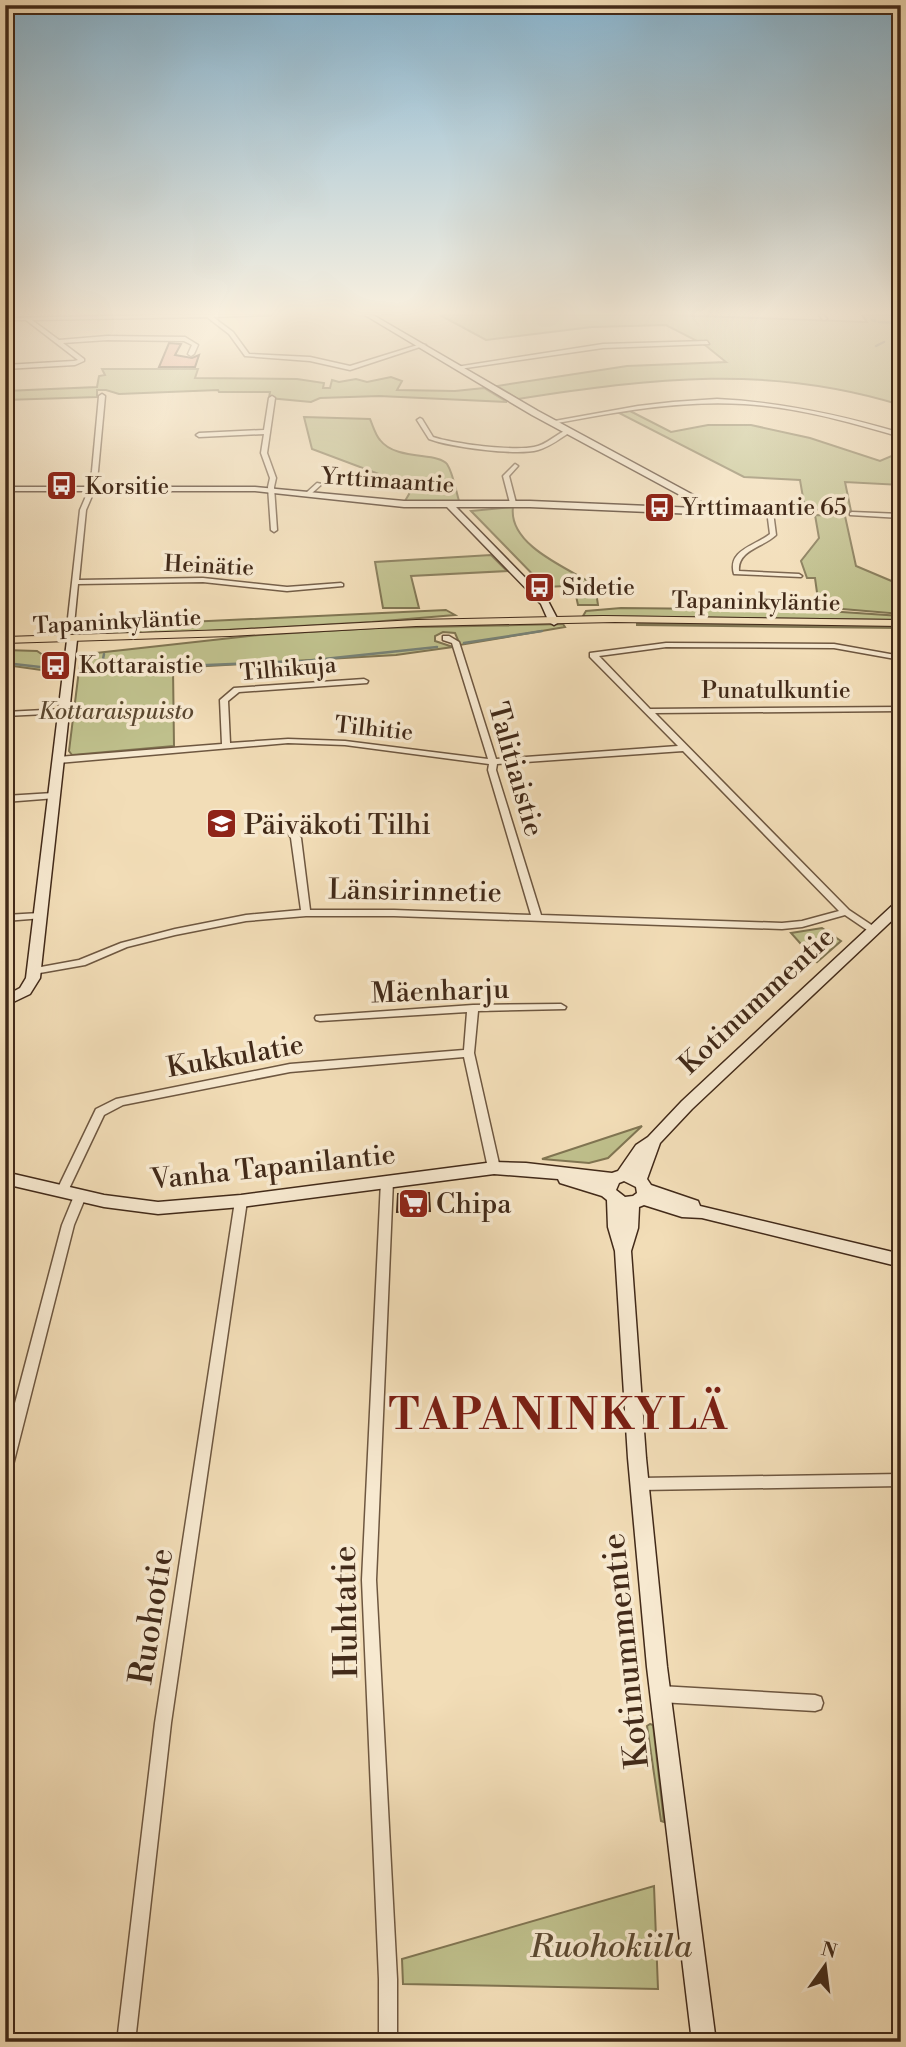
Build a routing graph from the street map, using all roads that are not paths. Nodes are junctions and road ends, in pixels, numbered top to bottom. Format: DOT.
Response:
graph roads {
  1 [pos="100,411"];
  2 [pos="270,411"];
  3 [pos="533,411"];
  4 [pos="624,411"];
  5 [pos="811,411"];
  6 [pos="420,420"];
  7 [pos="552,422"];
  8 [pos="569,431"];
  9 [pos="267,432"];
  10 [pos="199,435"];
  11 [pos="901,435"];
  12 [pos="514,466"];
  13 [pos="319,484"];
  14 [pos="5,489"];
  15 [pos="92,489"];
  16 [pos="272,490"];
  17 [pos="309,494"];
  18 [pos="513,503"];
  19 [pos="449,505"];
  20 [pos="700,505"];
  21 [pos="770,511"];
  22 [pos="812,512"];
  23 [pos="852,514"];
  24 [pos="901,516"];
  25 [pos="274,530"];
  26 [pos="799,576"];
  27 [pos="75,582"];
  28 [pos="341,585"];
  29 [pos="554,619"];
  30 [pos="900,623"];
  31 [pos="70,625"];
  32 [pos="446,638"];
  33 [pos="5,640"];
  34 [pos="71,643"];
  35 [pos="5,646"];
  36 [pos="901,658"];
  37 [pos="364,681"];
  38 [pos="901,709"];
  39 [pos="64,711"];
  40 [pos="651,711"];
  41 [pos="5,714"];
  42 [pos="226,746"];
  43 [pos="686,748"];
  44 [pos="58,760"];
  45 [pos="493,762"];
  46 [pos="53,796"];
  47 [pos="5,799"];
  48 [pos="287,825"];
  49 [pos="901,905"];
  50 [pos="846,912"];
  51 [pos="306,913"];
  52 [pos="40,916"];
  53 [pos="5,918"];
  54 [pos="537,918"];
  55 [pos="873,930"];
  56 [pos="34,971"];
  57 [pos="5,1002"];
  58 [pos="561,1007"];
  59 [pos="473,1008"];
  60 [pos="320,1018"];
  61 [pos="469,1053"];
  62 [pos="494,1168"];
  63 [pos="5,1178"];
  64 [pos="387,1181"];
  65 [pos="627,1190"];
  66 [pos="62,1191"];
  67 [pos="80,1196"];
  68 [pos="241,1201"];
  69 [pos="901,1261"];
  70 [pos="5,1469"];
  71 [pos="901,1480"];
  72 [pos="640,1484"];
  73 [pos="660,1694"];
  74 [pos="815,1703"];
  75 [pos="126,2042"];
  76 [pos="388,2042"];
  77 [pos="704,2042"];
  1 -- 15 [label="street"];
  2 -- 9 [label="street"];
  3 -- 7 [label="street"];
  4 -- 7 [label="street"];
  5 -- 11 [label="street"];
  6 -- 8 [label="street"];
  7 -- 8 [label="street"];
  8 -- 20 [label="street"];
  9 -- 10 [label="street"];
  9 -- 16 [label="street"];
  12 -- 18 [label="street"];
  13 -- 17 [label="street"];
  14 -- 15 [label="street, Yrttimaantie"];
  15 -- 16 [label="street, Yrttimaantie"];
  15 -- 27 [label="street"];
  16 -- 17 [label="street, Yrttimaantie"];
  16 -- 25 [label="street"];
  17 -- 19 [label="street, Yrttimaantie"];
  18 -- 19 [label="street, Yrttimaantie"];
  18 -- 20 [label="street, Yrttimaantie"];
  19 -- 29 [label="street"];
  20 -- 21 [label="street, Yrttimaantie"];
  21 -- 22 [label="street, Yrttimaantie"];
  21 -- 26 [label="street"];
  23 -- 24 [label="street"];
  27 -- 28 [label="street, Heinätie"];
  27 -- 31 [label="street"];
  29 -- 30 [label="main road, Tapaninkyläntie"];
  29 -- 34 [label="main road, Tapaninkyläntie"];
  32 -- 45 [label="street, Talitiaistie"];
  33 -- 34 [label="main road, Tapaninkyläntie"];
  34 -- 35 [label="main road, Tapaninkyläntie"];
  34 -- 39 [label="street"];
  36 -- 40 [label="street"];
  37 -- 42 [label="street, Tilhikuja"];
  38 -- 40 [label="street, Punatulkuntie"];
  39 -- 41 [label="street"];
  39 -- 44 [label="street"];
  40 -- 43 [label="street"];
  42 -- 44 [label="street, Tilhitie"];
  42 -- 45 [label="street, Tilhitie"];
  43 -- 45 [label="street, Tilhitie"];
  43 -- 50 [label="street"];
  44 -- 46 [label="street"];
  45 -- 54 [label="street, Talitiaistie"];
  46 -- 47 [label="street"];
  46 -- 52 [label="street"];
  48 -- 51 [label="street"];
  49 -- 55 [label="street, Kotinummentie"];
  50 -- 54 [label="street, Länsirinnetie"];
  50 -- 55 [label="street"];
  51 -- 54 [label="street, Länsirinnetie"];
  51 -- 56 [label="street, Länsirinnetie"];
  52 -- 53 [label="street"];
  52 -- 56 [label="street"];
  55 -- 65 [label="street, Kotinummentie"];
  56 -- 57 [label="street"];
  58 -- 59 [label="street, Mäenharju"];
  59 -- 60 [label="street, Mäenharju"];
  59 -- 61 [label="street"];
  61 -- 62 [label="street"];
  61 -- 66 [label="street, Kukkulatie"];
  62 -- 64 [label="street, Vanha Tapanilantie"];
  62 -- 65 [label="street, Vanha Tapanilantie"];
  63 -- 66 [label="street, Vanha Tapanilantie"];
  64 -- 68 [label="street, Vanha Tapanilantie"];
  64 -- 76 [label="street, Huhtatie"];
  65 -- 69 [label="street, Vanha Tapanilantie"];
  65 -- 72 [label="street, Kotinummentie"];
  66 -- 67 [label="street, Vanha Tapanilantie"];
  67 -- 68 [label="street, Vanha Tapanilantie"];
  67 -- 70 [label="street"];
  68 -- 75 [label="street, Ruohotie"];
  71 -- 72 [label="street"];
  72 -- 73 [label="street, Kotinummentie"];
  73 -- 74 [label="street"];
  73 -- 77 [label="street, Kotinummentie"];
}
